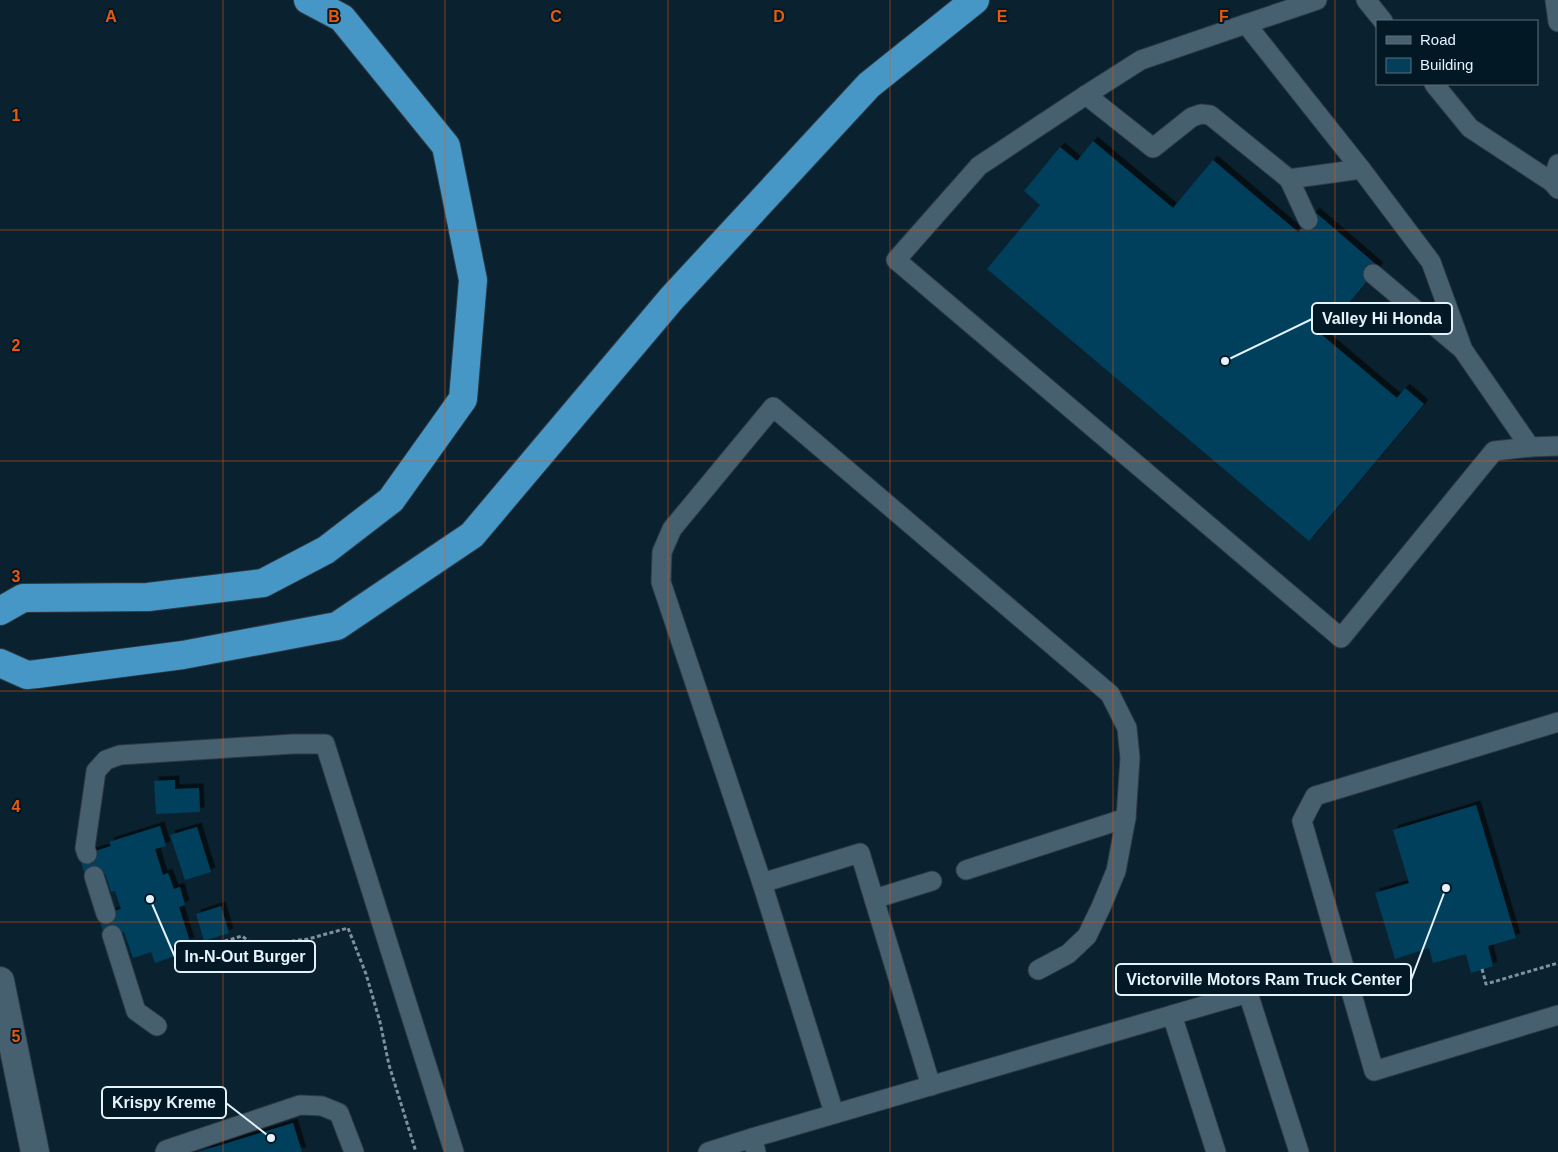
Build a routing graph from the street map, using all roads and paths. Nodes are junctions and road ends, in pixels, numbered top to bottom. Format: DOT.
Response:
graph roads {
  1 [pos="308,0"];
  2 [pos="975,0"];
  3 [pos="1317,0"];
  4 [pos="1366,0"];
  5 [pos="1555,0"];
  6 [pos="1382,20"];
  7 [pos="1558,22"];
  8 [pos="1246,24"];
  9 [pos="1435,85"];
  10 [pos="1086,95"];
  11 [pos="1558,164"];
  12 [pos="1361,170"];
  13 [pos="1289,179"];
  14 [pos="1555,186"];
  15 [pos="1308,220"];
  16 [pos="1373,274"];
  17 [pos="1463,350"];
  18 [pos="1558,446"];
  19 [pos="1530,447"];
  20 [pos="0,611"];
  21 [pos="0,663"];
  22 [pos="1558,722"];
  23 [pos="1126,818"];
  24 [pos="87,854"];
  25 [pos="966,870"];
  26 [pos="94,876"];
  27 [pos="932,881"];
  28 [pos="762,883"];
  29 [pos="874,899"];
  30 [pos="106,914"];
  31 [pos="112,935"];
  32 [pos="212,945"];
  33 [pos="1558,963"];
  34 [pos="1482,969"];
  35 [pos="1038,970"];
  36 [pos="0,981"];
  37 [pos="1558,1015"];
  38 [pos="1172,1016"];
  39 [pos="157,1026"];
  40 [pos="931,1086"];
  41 [pos="834,1113"];
  42 [pos="754,1145"];
  43 [pos="35,1152"];
  44 [pos="164,1152"];
  45 [pos="354,1152"];
  46 [pos="416,1152"];
  47 [pos="454,1152"];
  48 [pos="708,1152"];
  49 [pos="1216,1152"];
  50 [pos="1299,1152"];
  1 -- 20 [label="highway"];
  2 -- 21 [label="highway"];
  3 -- 8 [label="lane"];
  4 -- 6 [label="lane"];
  5 -- 7 [label="lane"];
  8 -- 10 [label="lane"];
  8 -- 12 [label="lane"];
  9 -- 14 [label="lane"];
  10 -- 13 [label="lane"];
  10 -- 19 [label="lane"];
  11 -- 14 [label="lane"];
  12 -- 13 [label="lane"];
  12 -- 17 [label="lane"];
  13 -- 15 [label="lane"];
  16 -- 17 [label="lane"];
  17 -- 19 [label="lane"];
  18 -- 19 [label="lane"];
  22 -- 37 [label="lane"];
  23 -- 25 [label="lane"];
  23 -- 28 [label="lane"];
  23 -- 35 [label="lane"];
  24 -- 47 [label="lane"];
  26 -- 30 [label="lane"];
  27 -- 29 [label="lane"];
  28 -- 29 [label="lane"];
  28 -- 41 [label="lane"];
  29 -- 40 [label="lane"];
  31 -- 39 [label="lane"];
  32 -- 46 [label="path"];
  33 -- 34 [label="path"];
  36 -- 43 [label="main road"];
  38 -- 40 [label="lane"];
  38 -- 49 [label="lane"];
  38 -- 50 [label="lane"];
  40 -- 41 [label="lane"];
  41 -- 42 [label="lane"];
  42 -- 48 [label="lane"];
  44 -- 45 [label="lane"];
}
